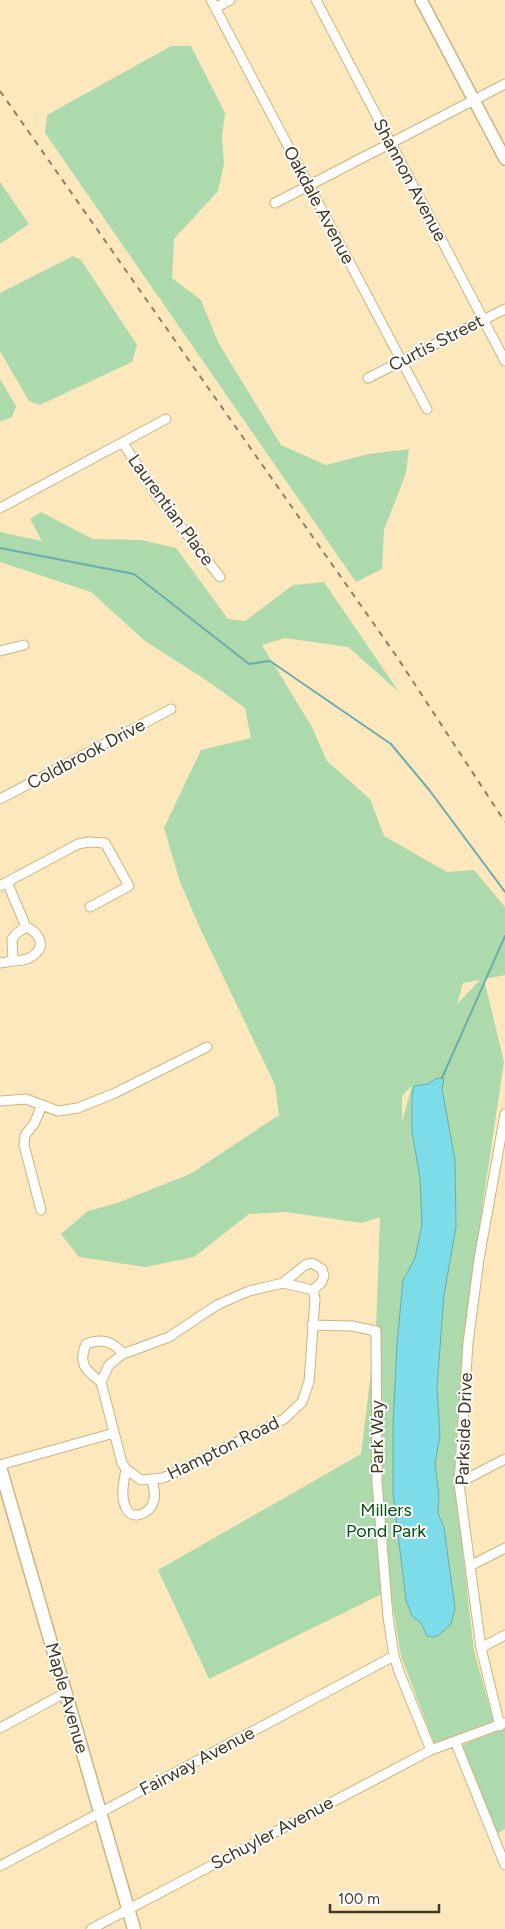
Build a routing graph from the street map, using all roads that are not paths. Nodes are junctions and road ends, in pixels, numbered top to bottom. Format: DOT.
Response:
graph roads {
  1 [pos="230,0"];
  2 [pos="316,0"];
  3 [pos="421,0"];
  4 [pos="213,4"];
  5 [pos="505,84"];
  6 [pos="474,100"];
  7 [pos="390,143"];
  8 [pos="505,159"];
  9 [pos="309,186"];
  10 [pos="275,203"];
  11 [pos="505,309"];
  12 [pos="484,320"];
  13 [pos="401,361"];
  14 [pos="505,361"];
  15 [pos="368,378"];
  16 [pos="427,409"];
  17 [pos="166,419"];
  18 [pos="123,443"];
  19 [pos="0,508"];
  20 [pos="220,577"];
  21 [pos="24,644"];
  22 [pos="0,651"];
  23 [pos="171,709"];
  24 [pos="0,799"];
  25 [pos="4,884"];
  26 [pos="90,907"];
  27 [pos="26,928"];
  28 [pos="13,961"];
  29 [pos="0,963"];
  30 [pos="206,1047"];
  31 [pos="0,1101"];
  32 [pos="42,1105"];
  33 [pos="505,1114"];
  34 [pos="41,1210"];
  35 [pos="283,1283"];
  36 [pos="313,1290"];
  37 [pos="312,1326"];
  38 [pos="123,1354"];
  39 [pos="101,1382"];
  40 [pos="114,1433"];
  41 [pos="505,1459"];
  42 [pos="0,1466"];
  43 [pos="126,1469"];
  44 [pos="152,1480"];
  45 [pos="459,1483"];
  46 [pos="505,1548"];
  47 [pos="470,1566"];
  48 [pos="505,1635"];
  49 [pos="481,1648"];
  50 [pos="394,1656"];
  51 [pos="65,1693"];
  52 [pos="503,1724"];
  53 [pos="0,1728"];
  54 [pos="455,1742"];
  55 [pos="430,1750"];
  56 [pos="100,1813"];
  57 [pos="505,1865"];
  58 [pos="0,1866"];
  59 [pos="128,1909"];
  60 [pos="91,1929"];
  61 [pos="134,1929"];
  1 -- 4 [label="street"];
  2 -- 7 [label="street, Shannon Avenue"];
  3 -- 6 [label="street"];
  4 -- 9 [label="street, Oakdale Avenue"];
  5 -- 6 [label="street"];
  6 -- 7 [label="street"];
  6 -- 8 [label="street"];
  7 -- 9 [label="street"];
  7 -- 12 [label="street, Shannon Avenue"];
  9 -- 10 [label="street"];
  9 -- 13 [label="street, Oakdale Avenue"];
  11 -- 12 [label="street, Curtis Street"];
  12 -- 13 [label="street, Curtis Street"];
  12 -- 14 [label="street, Shannon Avenue"];
  13 -- 15 [label="street, Curtis Street"];
  13 -- 16 [label="street, Oakdale Avenue"];
  17 -- 18 [label="street, Laurentian Place"];
  18 -- 19 [label="street, Laurentian Place"];
  18 -- 20 [label="street, Laurentian Place"];
  21 -- 22 [label="street"];
  23 -- 24 [label="street, Coldbrook Drive"];
  25 -- 26 [label="street"];
  25 -- 27 [label="street"];
  27 -- 28 [label="street"];
  27 -- 28 [label="street"];
  28 -- 29 [label="street"];
  30 -- 32 [label="street"];
  31 -- 32 [label="street"];
  32 -- 34 [label="street"];
  33 -- 45 [label="street, Parkside Drive"];
  35 -- 36 [label="street, Hampton Road"];
  35 -- 36 [label="street, Hampton Road"];
  35 -- 38 [label="street, Hampton Road"];
  36 -- 37 [label="street, Hampton Road"];
  37 -- 44 [label="street, Hampton Road"];
  37 -- 50 [label="street, Park Way"];
  38 -- 39 [label="street, Hampton Road"];
  38 -- 39 [label="street"];
  39 -- 40 [label="street"];
  40 -- 42 [label="street"];
  40 -- 43 [label="street"];
  41 -- 45 [label="street"];
  42 -- 51 [label="main road, Maple Avenue"];
  43 -- 44 [label="street, Hampton Road"];
  43 -- 44 [label="street"];
  45 -- 47 [label="street, Parkside Drive"];
  46 -- 47 [label="street"];
  47 -- 49 [label="street, Parkside Drive"];
  48 -- 49 [label="street"];
  49 -- 52 [label="street, Parkside Drive"];
  50 -- 55 [label="street, Park Way"];
  50 -- 56 [label="street, Fairway Avenue"];
  51 -- 53 [label="street"];
  51 -- 56 [label="main road, Maple Avenue"];
  52 -- 54 [label="street, Parkside Drive"];
  54 -- 55 [label="street, Schuyler Avenue"];
  54 -- 57 [label="street"];
  55 -- 59 [label="street, Schuyler Avenue"];
  56 -- 58 [label="street, Fairway Avenue"];
  56 -- 59 [label="main road, Maple Avenue"];
  59 -- 60 [label="street, Schuyler Avenue"];
  59 -- 61 [label="main road, Maple Avenue"];
}
